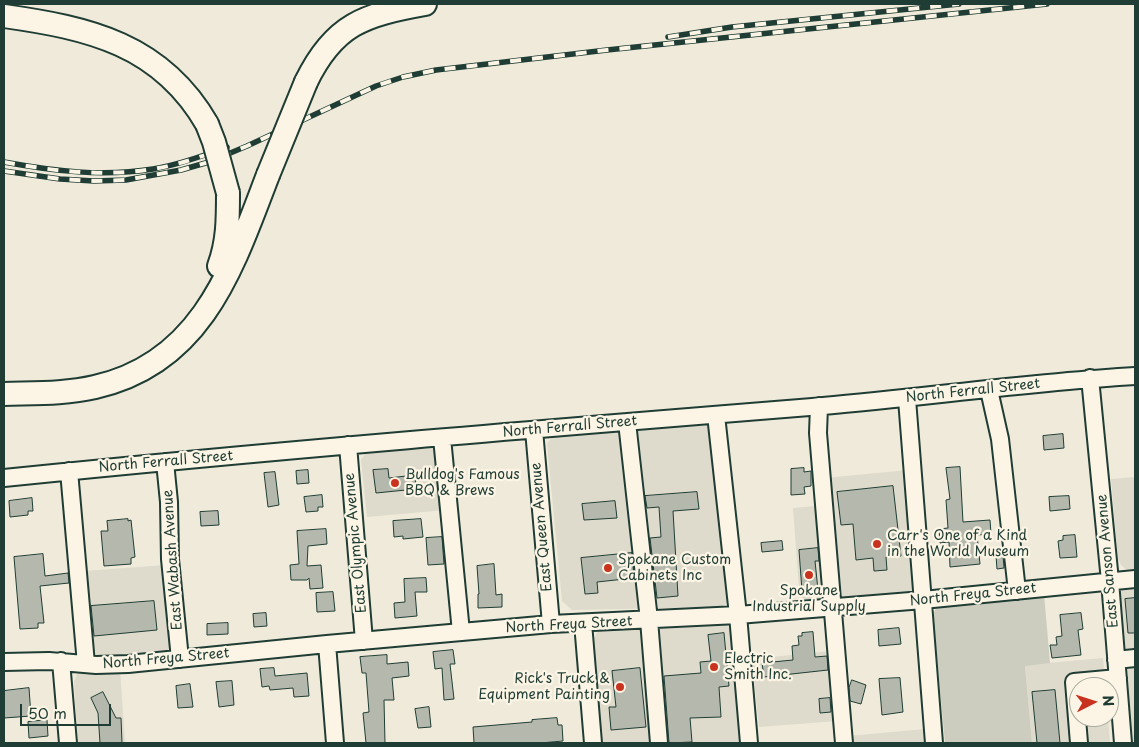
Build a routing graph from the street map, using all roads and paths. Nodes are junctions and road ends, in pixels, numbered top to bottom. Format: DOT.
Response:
graph roads {
  1 [pos="425,4"];
  2 [pos="4,16"];
  3 [pos="1135,376"];
  4 [pos="1090,378"];
  5 [pos="4,384"];
  6 [pos="989,390"];
  7 [pos="4,394"];
  8 [pos="907,399"];
  9 [pos="819,406"];
  10 [pos="716,414"];
  11 [pos="628,422"];
  12 [pos="534,430"];
  13 [pos="442,438"];
  14 [pos="348,446"];
  15 [pos="165,462"];
  16 [pos="69,471"];
  17 [pos="4,478"];
  18 [pos="1135,579"];
  19 [pos="1110,582"];
  20 [pos="1017,591"];
  21 [pos="923,600"];
  22 [pos="832,608"];
  23 [pos="738,615"];
  24 [pos="649,620"];
  25 [pos="582,622"];
  26 [pos="551,624"];
  27 [pos="461,632"];
  28 [pos="364,641"];
  29 [pos="327,644"];
  30 [pos="1135,658"];
  31 [pos="180,659"];
  32 [pos="1116,660"];
  33 [pos="62,661"];
  34 [pos="4,662"];
  35 [pos="86,664"];
  36 [pos="1118,677"];
  37 [pos="1119,684"];
  38 [pos="1078,727"];
  39 [pos="1127,734"];
  40 [pos="68,743"];
  41 [pos="335,743"];
  42 [pos="593,743"];
  43 [pos="659,743"];
  44 [pos="749,743"];
  45 [pos="844,743"];
  46 [pos="934,743"];
  47 [pos="1079,743"];
  1 -- 7 [label="highway, bridge"];
  2 -- 5 [label="highway, bridge"];
  3 -- 4 [label="street, North Ferrall Street"];
  4 -- 6 [label="street, North Ferrall Street"];
  4 -- 19 [label="street, East Sanson Avenue"];
  6 -- 8 [label="street, North Ferrall Street"];
  6 -- 20 [label="street"];
  8 -- 9 [label="street, North Ferrall Street"];
  8 -- 21 [label="street"];
  9 -- 10 [label="street, North Ferrall Street"];
  9 -- 22 [label="street"];
  10 -- 11 [label="street, North Ferrall Street"];
  10 -- 23 [label="street"];
  11 -- 12 [label="street, North Ferrall Street"];
  11 -- 24 [label="street"];
  12 -- 13 [label="street, North Ferrall Street"];
  12 -- 26 [label="street, East Queen Avenue"];
  13 -- 14 [label="street, North Ferrall Street"];
  13 -- 27 [label="street"];
  14 -- 15 [label="street, North Ferrall Street"];
  14 -- 28 [label="street, East Olympic Avenue"];
  15 -- 16 [label="street, North Ferrall Street"];
  15 -- 31 [label="street, East Wabash Avenue"];
  16 -- 17 [label="street, North Ferrall Street"];
  16 -- 35 [label="street"];
  18 -- 19 [label="street, North Freya Street"];
  19 -- 20 [label="street, North Freya Street"];
  19 -- 32 [label="street, East Sanson Avenue"];
  20 -- 21 [label="street, North Freya Street"];
  21 -- 22 [label="street, North Freya Street"];
  21 -- 46 [label="street"];
  22 -- 23 [label="street, North Freya Street"];
  22 -- 45 [label="street"];
  23 -- 24 [label="street, North Freya Street"];
  23 -- 44 [label="street"];
  24 -- 25 [label="street, North Freya Street"];
  24 -- 43 [label="street"];
  25 -- 26 [label="street, North Freya Street"];
  25 -- 42 [label="street"];
  26 -- 27 [label="street, North Freya Street"];
  27 -- 28 [label="street, North Freya Street"];
  28 -- 29 [label="street, North Freya Street"];
  29 -- 31 [label="street, North Freya Street"];
  29 -- 41 [label="street"];
  30 -- 32 [label="street"];
  31 -- 35 [label="street, North Freya Street"];
  32 -- 36 [label="street, East Sanson Avenue"];
  33 -- 34 [label="street, North Freya Street"];
  33 -- 35 [label="street, North Freya Street"];
  33 -- 40 [label="street"];
  37 -- 39 [label="street, East Sanson Avenue"];
  38 -- 47 [label="street"];
}
